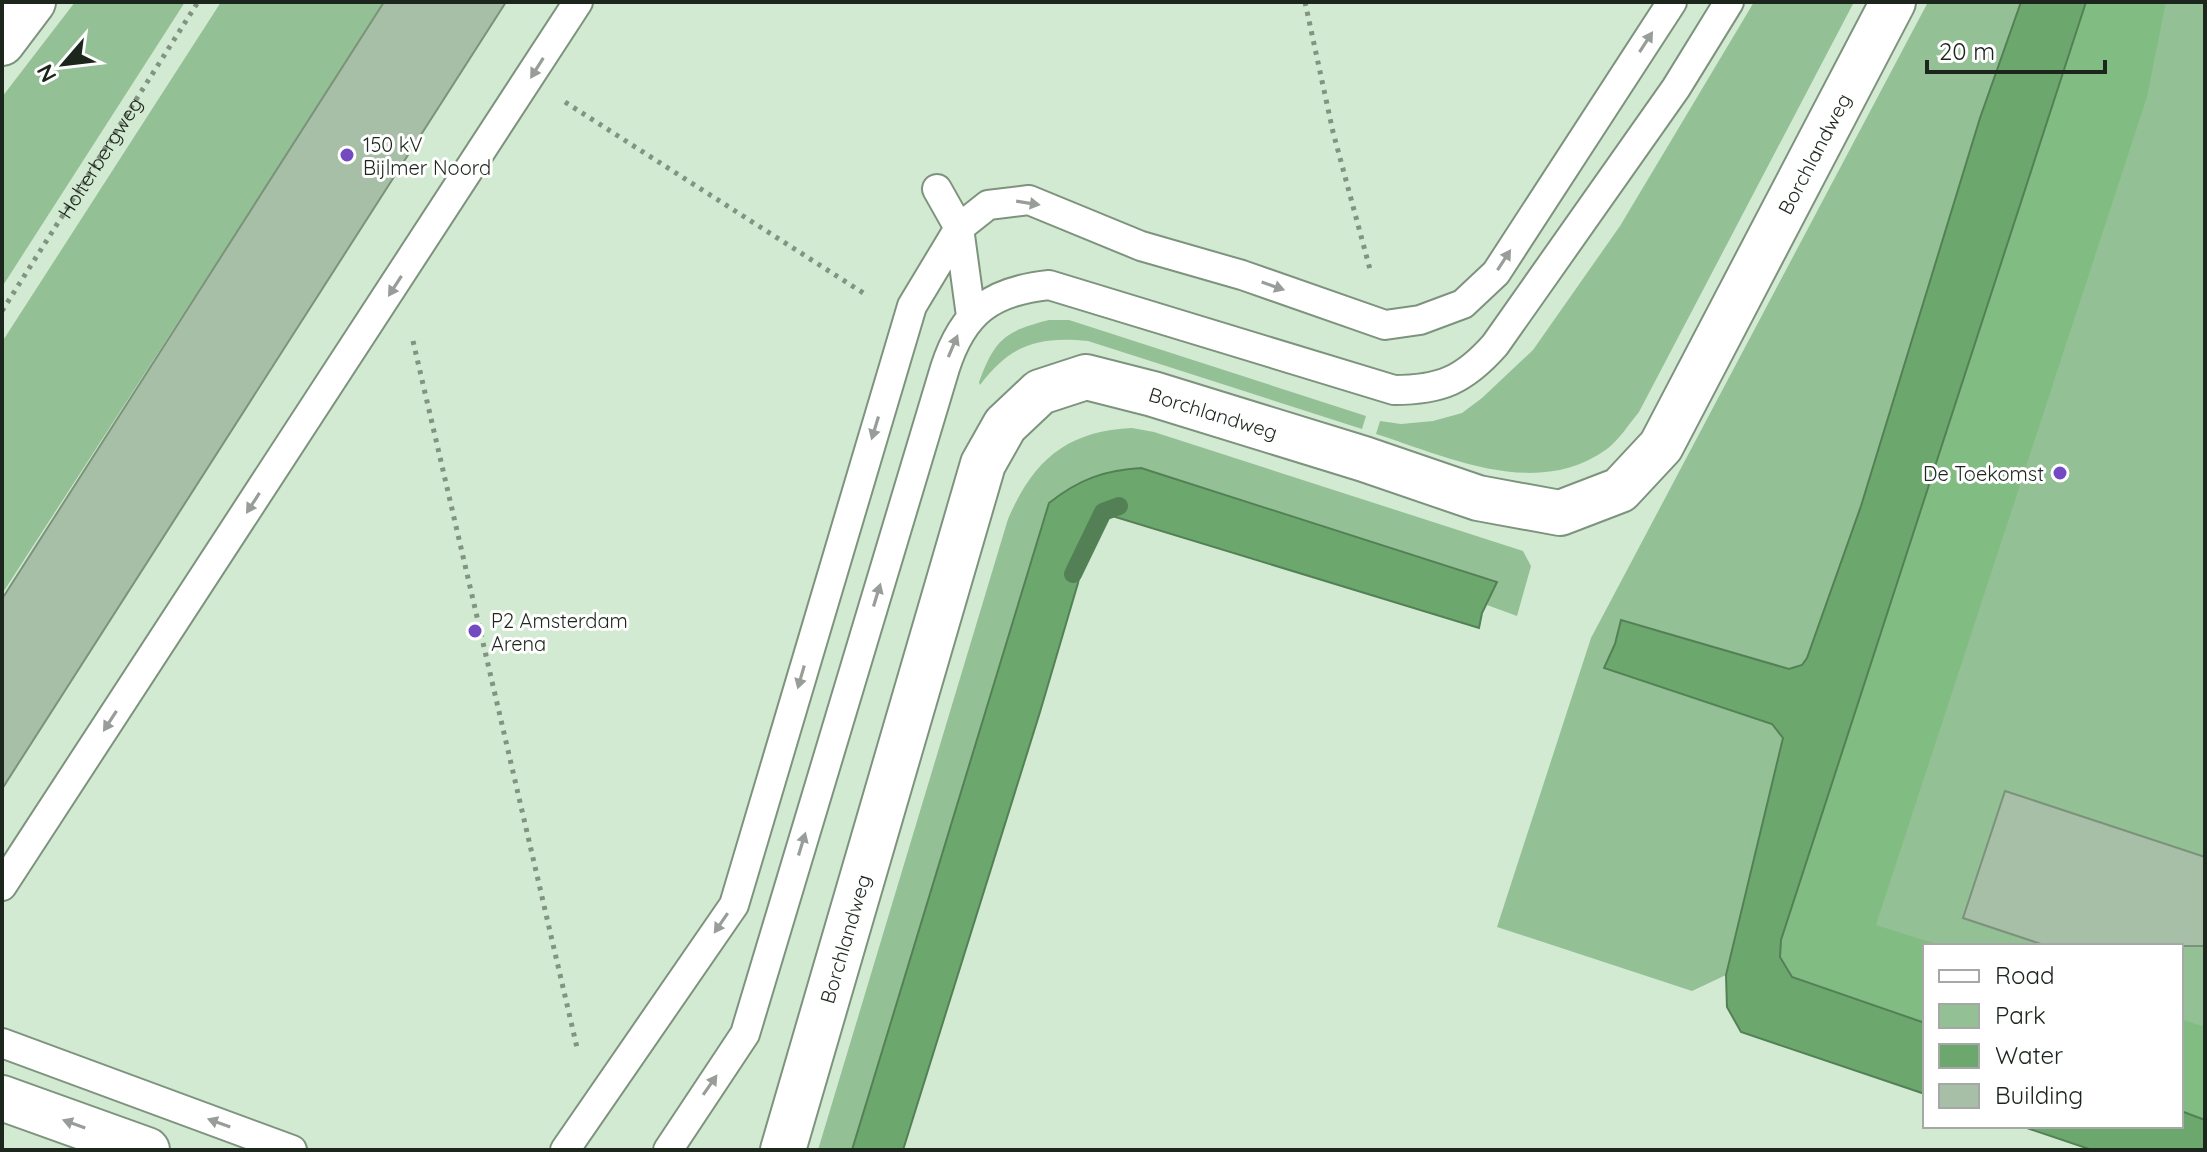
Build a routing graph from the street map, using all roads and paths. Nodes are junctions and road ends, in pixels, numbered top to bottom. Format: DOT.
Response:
graph roads {
  1 [pos="33,2"];
  2 [pos="198,2"];
  3 [pos="578,2"];
  4 [pos="1305,2"];
  5 [pos="1672,2"];
  6 [pos="1729,2"];
  7 [pos="1893,2"];
  8 [pos="2,43"];
  9 [pos="529,80"];
  10 [pos="937,189"];
  11 [pos="959,228"];
  12 [pos="400,279"];
  13 [pos="868,296"];
  14 [pos="2,311"];
  15 [pos="971,316"];
  16 [pos="1385,325"];
  17 [pos="2,886"];
  18 [pos="2,1043"];
  19 [pos="2,1098"];
  20 [pos="591,1113"];
  21 [pos="147,1150"];
  22 [pos="292,1150"];
  23 [pos="565,1150"];
  24 [pos="668,1150"];
  25 [pos="783,1150"];
  1 -- 8 [label="street"];
  2 -- 14 [label="path, Holterbergweg"];
  3 -- 9 [label="lane, one-way"];
  4 -- 16 [label="path"];
  16 -- 5 [label="lane, one-way"];
  6 -- 15 [label="lane"];
  7 -- 25 [label="street, Borchlandweg"];
  9 -- 12 [label="lane"];
  9 -- 13 [label="path"];
  10 -- 11 [label="lane"];
  11 -- 15 [label="lane"];
  11 -- 16 [label="lane, one-way"];
  11 -- 20 [label="lane, one-way"];
  12 -- 17 [label="lane, one-way"];
  12 -- 20 [label="path"];
  24 -- 15 [label="lane, one-way"];
  22 -- 18 [label="lane, one-way"];
  21 -- 19 [label="street, one-way"];
  20 -- 23 [label="lane"];
}
